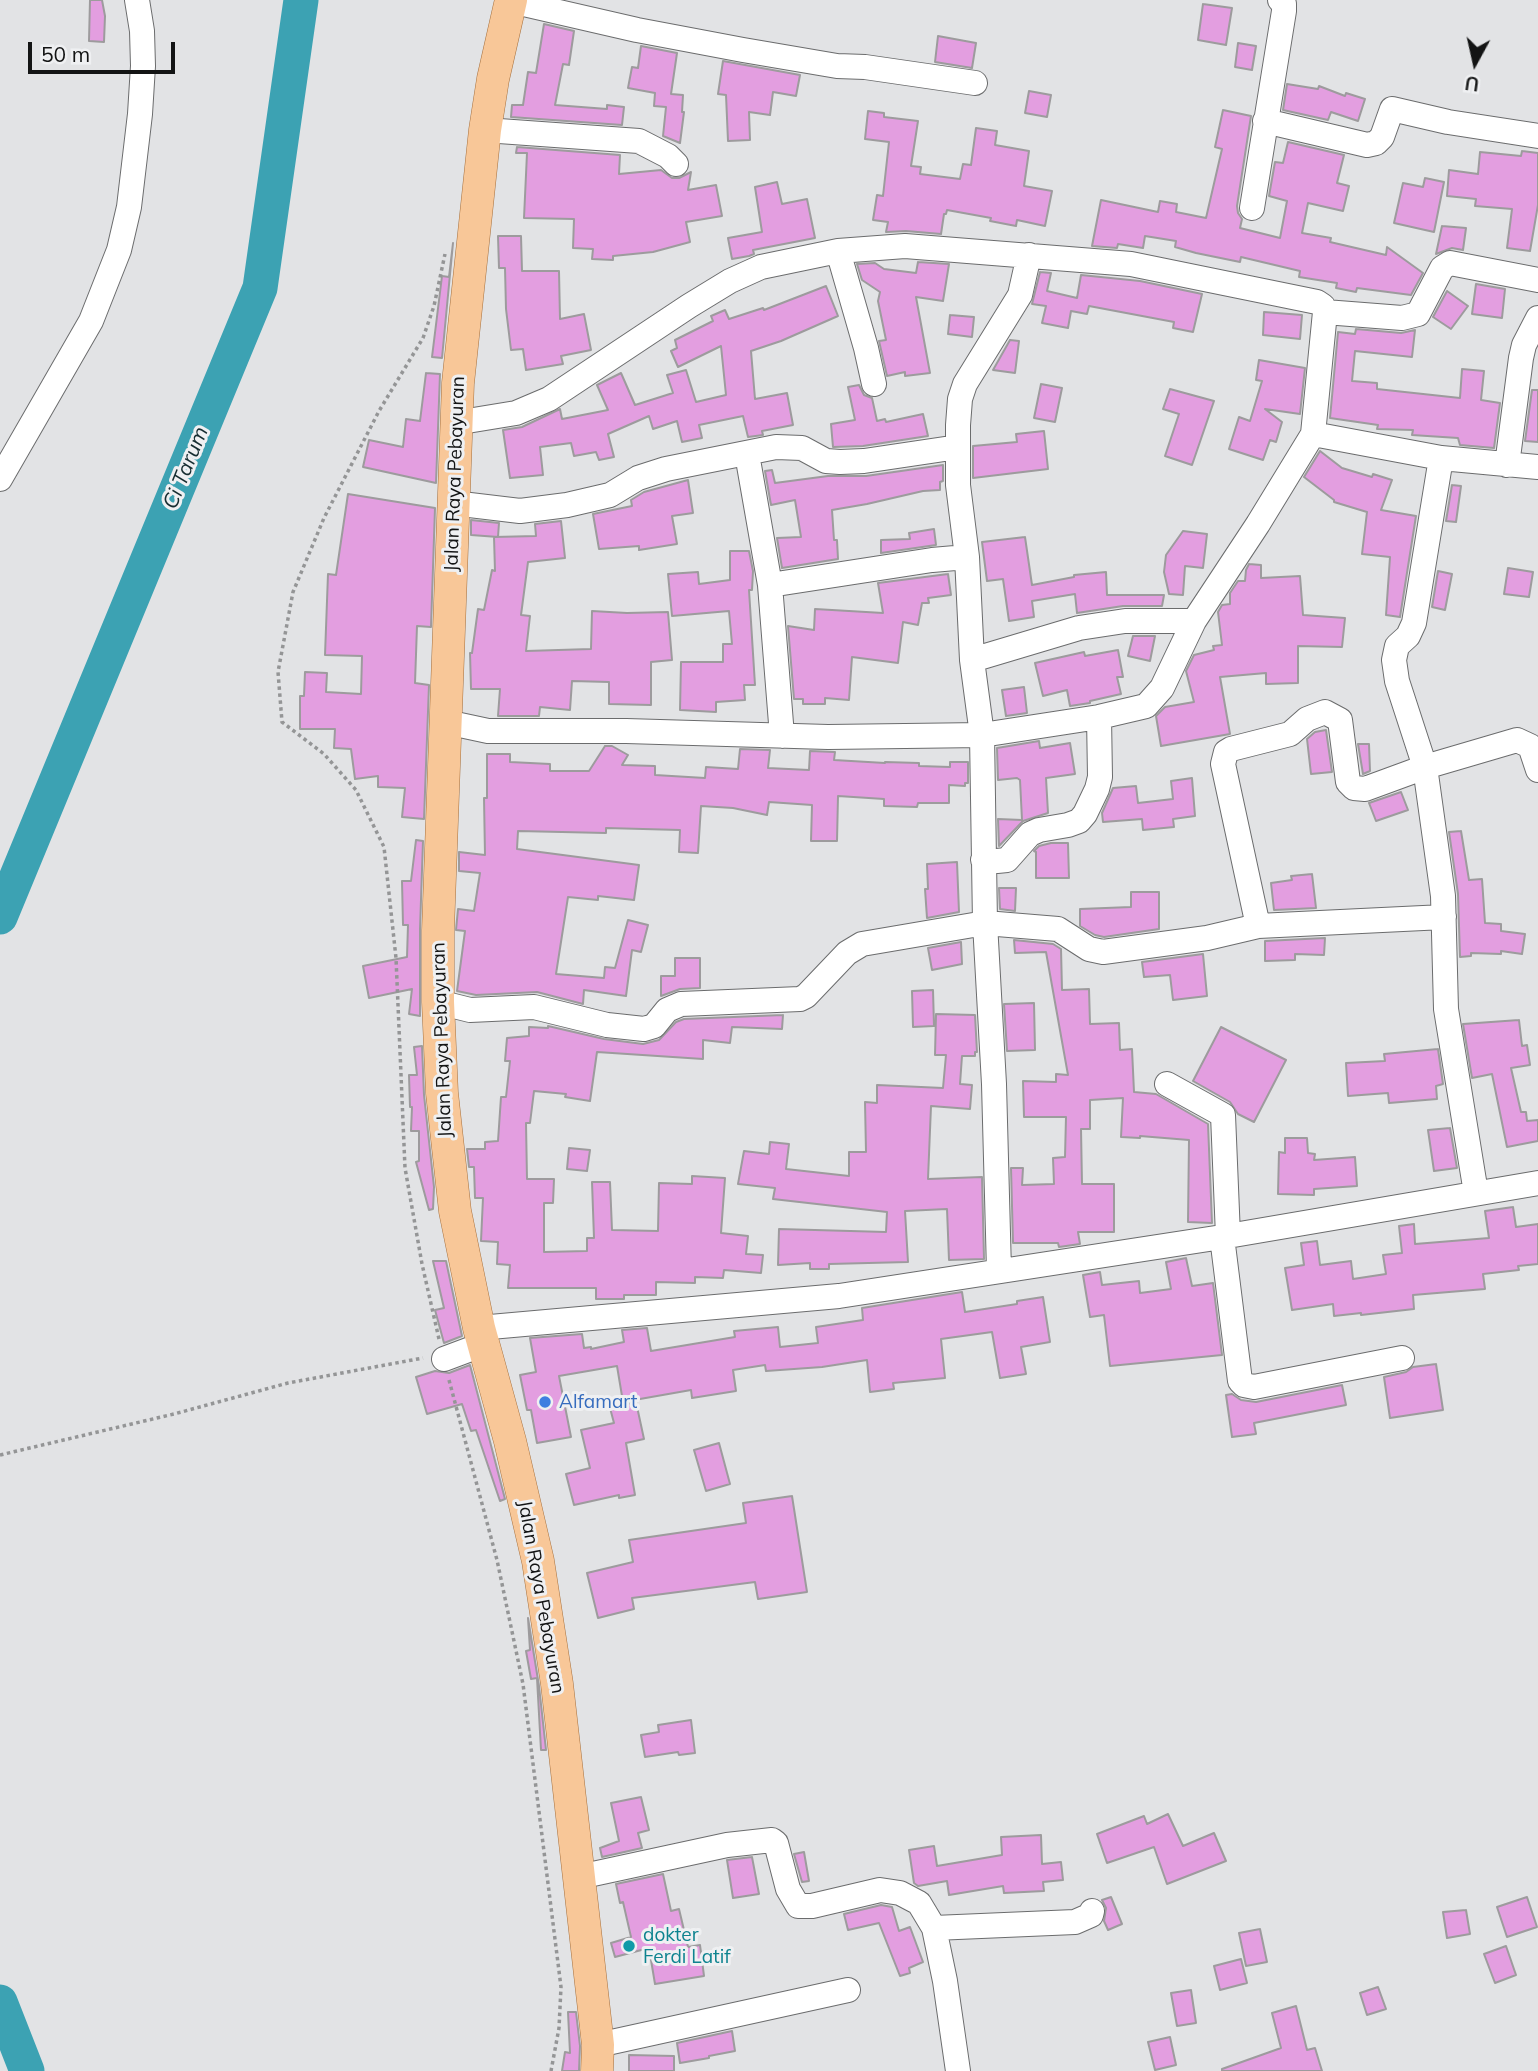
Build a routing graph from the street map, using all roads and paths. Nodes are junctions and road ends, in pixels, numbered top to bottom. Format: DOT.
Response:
graph roads {
  1 [pos="137,0"];
  2 [pos="511,0"];
  3 [pos="1280,0"];
  4 [pos="975,83"];
  5 [pos="1265,121"];
  6 [pos="485,130"];
  7 [pos="1538,136"];
  8 [pos="676,164"];
  9 [pos="1252,208"];
  10 [pos="838,251"];
  11 [pos="1029,255"];
  12 [pos="1538,280"];
  13 [pos="1325,312"];
  14 [pos="1538,318"];
  15 [pos="874,384"];
  16 [pos="455,423"];
  17 [pos="1312,434"];
  18 [pos="958,447"];
  19 [pos="747,454"];
  20 [pos="1441,457"];
  21 [pos="1507,465"];
  22 [pos="1538,467"];
  23 [pos="0,479"];
  24 [pos="453,503"];
  25 [pos="967,557"];
  26 [pos="770,585"];
  27 [pos="1194,621"];
  28 [pos="972,660"];
  29 [pos="1099,717"];
  30 [pos="446,722"];
  31 [pos="982,735"];
  32 [pos="782,736"];
  33 [pos="1425,767"];
  34 [pos="1538,771"];
  35 [pos="983,860"];
  36 [pos="1444,917"];
  37 [pos="985,923"];
  38 [pos="1258,926"];
  39 [pos="438,1002"];
  40 [pos="1167,1084"];
  41 [pos="1538,1184"];
  42 [pos="1476,1193"];
  43 [pos="1225,1236"];
  44 [pos="999,1271"];
  45 [pos="481,1336"];
  46 [pos="436,1358"];
  47 [pos="1402,1358"];
  48 [pos="0,1455"];
  49 [pos="579,1877"];
  50 [pos="1092,1911"];
  51 [pos="934,1928"];
  52 [pos="848,1990"];
  53 [pos="598,2058"];
  54 [pos="958,2071"];
  1 -- 23 [label="street"];
  2 -- 4 [label="street"];
  2 -- 6 [label="main road, Jalan Raya Pebayuran"];
  3 -- 5 [label="street"];
  5 -- 7 [label="street"];
  5 -- 9 [label="street"];
  6 -- 8 [label="street"];
  6 -- 16 [label="main road, Jalan Raya Pebayuran"];
  10 -- 11 [label="street"];
  10 -- 15 [label="street"];
  10 -- 16 [label="street"];
  11 -- 13 [label="street"];
  11 -- 18 [label="street"];
  12 -- 13 [label="street"];
  13 -- 17 [label="street"];
  14 -- 21 [label="street"];
  16 -- 24 [label="main road, Jalan Raya Pebayuran"];
  17 -- 20 [label="street"];
  17 -- 27 [label="street"];
  18 -- 19 [label="street"];
  18 -- 25 [label="street"];
  19 -- 24 [label="street"];
  19 -- 26 [label="street"];
  20 -- 21 [label="street"];
  20 -- 33 [label="street"];
  21 -- 22 [label="street"];
  24 -- 30 [label="main road, Jalan Raya Pebayuran"];
  25 -- 26 [label="street"];
  25 -- 28 [label="street"];
  26 -- 32 [label="street"];
  27 -- 28 [label="street"];
  27 -- 29 [label="street"];
  28 -- 31 [label="street"];
  29 -- 31 [label="street"];
  29 -- 35 [label="street"];
  30 -- 32 [label="street"];
  30 -- 39 [label="main road, Jalan Raya Pebayuran"];
  31 -- 32 [label="street"];
  31 -- 35 [label="street"];
  33 -- 34 [label="street"];
  33 -- 36 [label="street"];
  33 -- 38 [label="street"];
  35 -- 37 [label="street"];
  36 -- 38 [label="street"];
  36 -- 42 [label="street"];
  37 -- 38 [label="street"];
  37 -- 39 [label="street"];
  37 -- 44 [label="street"];
  39 -- 45 [label="main road, Jalan Raya Pebayuran"];
  40 -- 43 [label="street"];
  41 -- 42 [label="street"];
  42 -- 43 [label="street"];
  43 -- 44 [label="street"];
  43 -- 47 [label="street"];
  44 -- 45 [label="street"];
  45 -- 46 [label="street"];
  45 -- 49 [label="main road, Jalan Raya Pebayuran"];
  46 -- 48 [label="path"];
  49 -- 51 [label="street"];
  49 -- 53 [label="main road, Jalan Raya Pebayuran"];
  50 -- 51 [label="street"];
  51 -- 54 [label="street"];
  52 -- 53 [label="street"];
}
